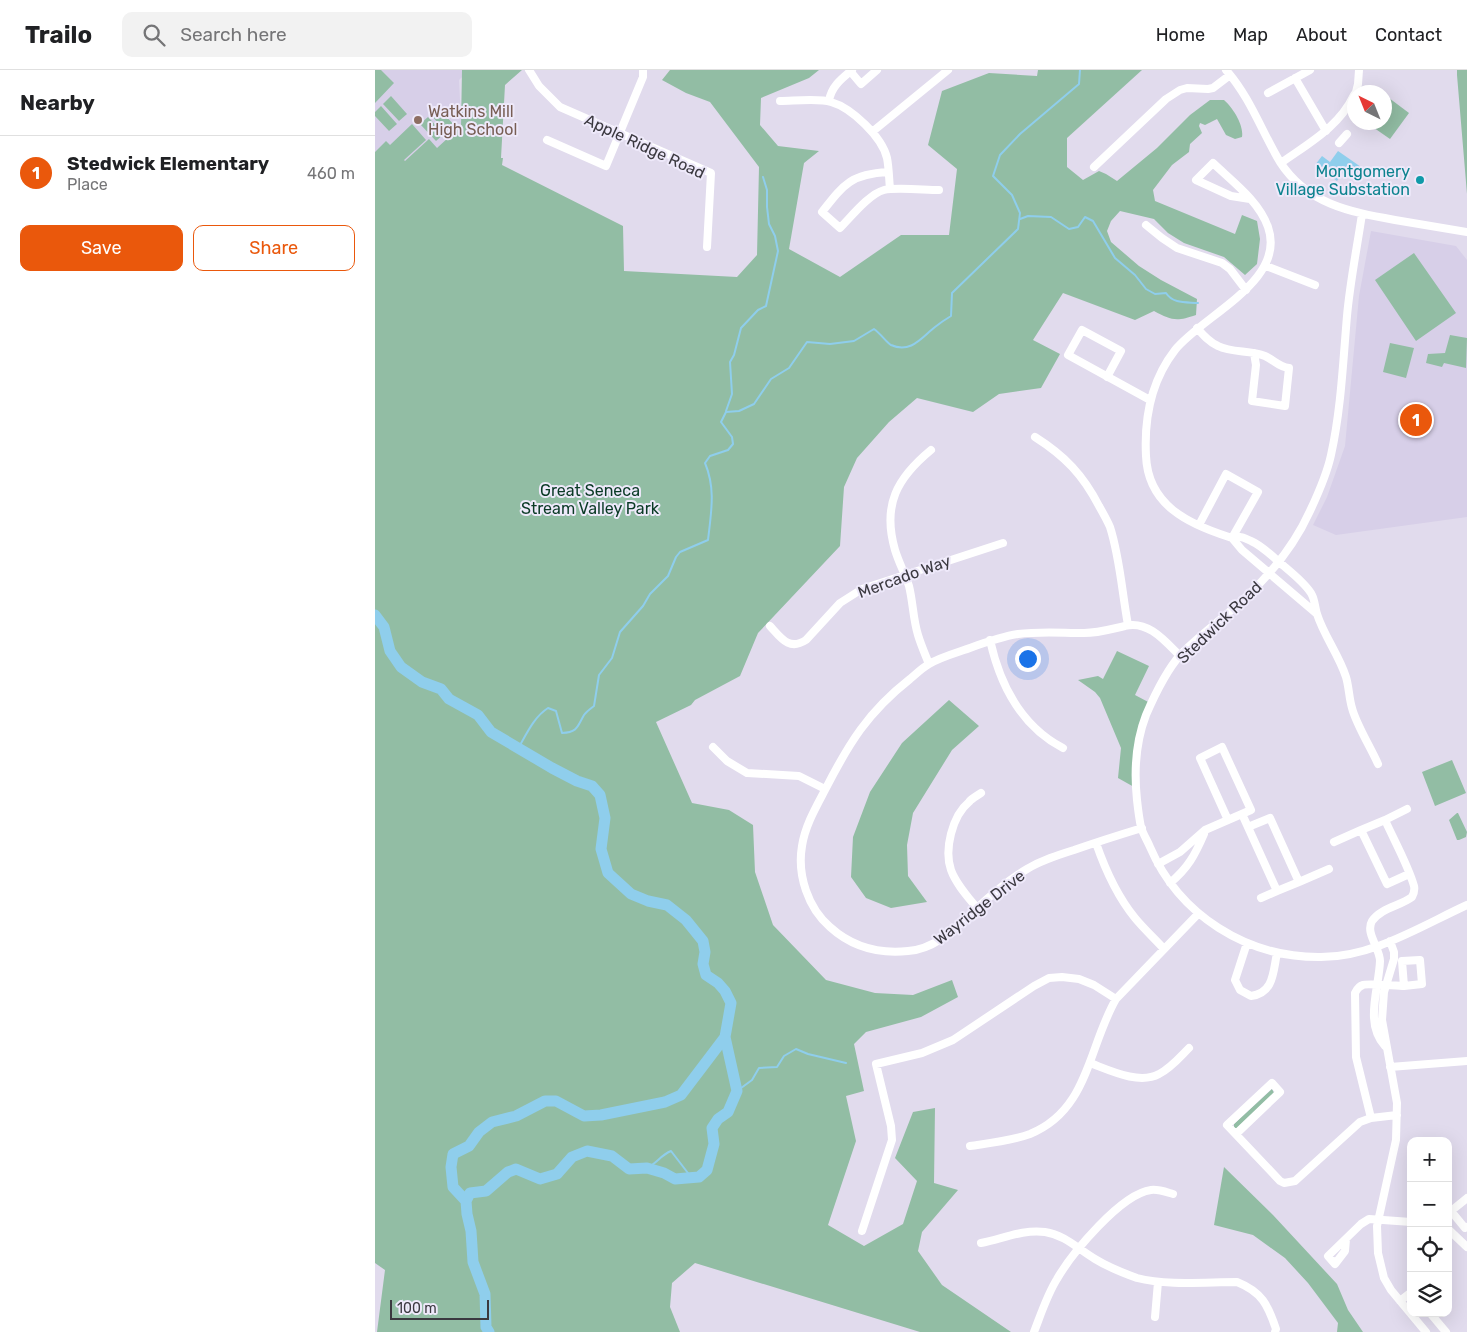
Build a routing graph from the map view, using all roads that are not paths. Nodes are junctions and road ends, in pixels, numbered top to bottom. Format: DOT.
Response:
graph roads {
  1 [pos="529,70"];
  2 [pos="643,70"];
  3 [pos="877,70"];
  4 [pos="948,70"];
  5 [pos="1310,70"];
  6 [pos="1359,70"];
  7 [pos="851,71"];
  8 [pos="1228,72"];
  9 [pos="1295,78"];
  10 [pos="1358,85"];
  11 [pos="1268,93"];
  12 [pos="829,101"];
  13 [pos="781,102"];
  14 [pos="1347,107"];
  15 [pos="1326,131"];
  16 [pos="872,132"];
  17 [pos="620,134"];
  18 [pos="1347,134"];
  19 [pos="547,140"];
  20 [pos="1339,144"];
  21 [pos="1281,163"];
  22 [pos="1094,167"];
  23 [pos="888,172"];
  24 [pos="889,189"];
  25 [pos="939,190"];
  26 [pos="1250,199"];
  27 [pos="1362,214"];
  28 [pos="1147,225"];
  29 [pos="1467,232"];
  30 [pos="707,247"];
  31 [pos="1266,266"];
  32 [pos="1315,285"];
  33 [pos="1247,290"];
  34 [pos="1197,328"];
  35 [pos="1254,353"];
  36 [pos="1107,377"];
  37 [pos="1150,400"];
  38 [pos="1035,437"];
  39 [pos="931,450"];
  40 [pos="1199,525"];
  41 [pos="1232,538"];
  42 [pos="1003,543"];
  43 [pos="1279,563"];
  44 [pos="1270,573"];
  45 [pos="905,574"];
  46 [pos="1317,614"];
  47 [pos="1128,625"];
  48 [pos="770,626"];
  49 [pos="991,640"];
  50 [pos="1180,656"];
  51 [pos="929,664"];
  52 [pos="713,747"];
  53 [pos="1063,748"];
  54 [pos="1378,764"];
  55 [pos="825,789"];
  56 [pos="981,793"];
  57 [pos="1407,810"];
  58 [pos="1242,814"];
  59 [pos="1228,820"];
  60 [pos="1385,820"];
  61 [pos="1248,827"];
  62 [pos="1142,828"];
  63 [pos="1205,830"];
  64 [pos="1361,830"];
  65 [pos="1334,842"];
  66 [pos="1096,843"];
  67 [pos="1158,864"];
  68 [pos="1329,869"];
  69 [pos="1409,874"];
  70 [pos="1299,882"];
  71 [pos="1170,883"];
  72 [pos="1277,891"];
  73 [pos="1261,898"];
  74 [pos="1467,905"];
  75 [pos="977,908"];
  76 [pos="1198,914"];
  77 [pos="1390,941"];
  78 [pos="1247,943"];
  79 [pos="1376,947"];
  80 [pos="1164,949"];
  81 [pos="1277,953"];
  82 [pos="1381,986"];
  83 [pos="1404,986"];
  84 [pos="1116,999"];
  85 [pos="1189,1048"];
  86 [pos="1467,1061"];
  87 [pos="1089,1063"];
  88 [pos="1390,1068"];
  89 [pos="1397,1115"];
  90 [pos="1371,1118"];
  91 [pos="1236,1134"];
  92 [pos="970,1146"];
  93 [pos="1173,1194"];
  94 [pos="1467,1198"];
  95 [pos="1379,1220"];
  96 [pos="1458,1220"];
  97 [pos="1407,1222"];
  98 [pos="1450,1227"];
  99 [pos="1467,1227"];
  100 [pos="862,1231"];
  101 [pos="1452,1233"];
  102 [pos="1346,1239"];
  103 [pos="981,1243"];
  104 [pos="1467,1247"];
  105 [pos="1080,1248"];
  106 [pos="1159,1282"];
  107 [pos="1407,1296"];
  108 [pos="1400,1301"];
  109 [pos="1155,1317"];
  110 [pos="1433,1317"];
  111 [pos="1034,1332"];
  112 [pos="1275,1332"];
  113 [pos="1426,1332"];
  114 [pos="1446,1332"];
  1 -- 17 [label="street, Apple Ridge Road"];
  2 -- 17 [label="street"];
  3 -- 7 [label="street"];
  4 -- 16 [label="street"];
  5 -- 9 [label="street"];
  6 -- 10 [label="street"];
  7 -- 12 [label="street"];
  8 -- 21 [label="street"];
  8 -- 22 [label="street"];
  9 -- 11 [label="street"];
  9 -- 15 [label="street"];
  12 -- 13 [label="street"];
  12 -- 16 [label="street"];
  14 -- 15 [label="street"];
  15 -- 21 [label="street"];
  16 -- 23 [label="street"];
  17 -- 19 [label="street"];
  17 -- 30 [label="street, Apple Ridge Road"];
  18 -- 20 [label="street"];
  21 -- 27 [label="street"];
  23 -- 24 [label="street"];
  23 -- 24 [label="street"];
  24 -- 25 [label="street"];
  26 -- 26 [label="street"];
  26 -- 31 [label="street"];
  27 -- 29 [label="street"];
  27 -- 43 [label="street, Stedwick Road"];
  28 -- 33 [label="street"];
  31 -- 32 [label="street"];
  31 -- 33 [label="street"];
  33 -- 34 [label="street"];
  34 -- 35 [label="street"];
  34 -- 37 [label="street"];
  35 -- 35 [label="street"];
  36 -- 36 [label="street"];
  36 -- 37 [label="street"];
  37 -- 40 [label="street"];
  38 -- 47 [label="street"];
  39 -- 45 [label="street"];
  40 -- 41 [label="street"];
  40 -- 41 [label="street"];
  41 -- 43 [label="street"];
  41 -- 44 [label="street"];
  42 -- 45 [label="street, Mercado Way"];
  43 -- 44 [label="street, Stedwick Road"];
  43 -- 46 [label="street"];
  44 -- 46 [label="street"];
  44 -- 50 [label="street, Stedwick Road"];
  45 -- 48 [label="street, Mercado Way"];
  45 -- 51 [label="street"];
  46 -- 54 [label="street"];
  47 -- 49 [label="street, Wayridge Drive"];
  47 -- 50 [label="street"];
  49 -- 51 [label="street, Wayridge Drive"];
  49 -- 53 [label="street"];
  50 -- 62 [label="street, Stedwick Road"];
  51 -- 55 [label="street, Wayridge Drive"];
  52 -- 55 [label="street"];
  55 -- 75 [label="street, Wayridge Drive"];
  56 -- 75 [label="street"];
  57 -- 60 [label="street"];
  58 -- 59 [label="street"];
  58 -- 59 [label="street"];
  58 -- 61 [label="street"];
  59 -- 63 [label="street"];
  60 -- 64 [label="street"];
  60 -- 69 [label="street"];
  61 -- 70 [label="street"];
  61 -- 72 [label="street"];
  62 -- 66 [label="street, Wayridge Drive"];
  62 -- 67 [label="street, Stedwick Road"];
  63 -- 67 [label="street"];
  63 -- 71 [label="street"];
  64 -- 65 [label="street"];
  64 -- 69 [label="street"];
  66 -- 75 [label="street, Wayridge Drive"];
  66 -- 80 [label="street"];
  67 -- 71 [label="street, Stedwick Road"];
  68 -- 70 [label="street"];
  69 -- 79 [label="street"];
  70 -- 72 [label="street"];
  71 -- 76 [label="street, Stedwick Road"];
  72 -- 73 [label="street"];
  74 -- 77 [label="street, Stedwick Road"];
  76 -- 78 [label="street, Stedwick Road"];
  76 -- 80 [label="street"];
  77 -- 79 [label="street, Stedwick Road"];
  77 -- 82 [label="street"];
  78 -- 81 [label="street, Stedwick Road"];
  78 -- 81 [label="street"];
  79 -- 81 [label="street, Stedwick Road"];
  79 -- 82 [label="street"];
  80 -- 84 [label="street"];
  82 -- 83 [label="street"];
  82 -- 88 [label="street"];
  82 -- 90 [label="street"];
  84 -- 87 [label="street"];
  84 -- 100 [label="street"];
  85 -- 87 [label="street"];
  86 -- 88 [label="street"];
  87 -- 92 [label="street"];
  88 -- 89 [label="street"];
  89 -- 90 [label="street"];
  89 -- 95 [label="street"];
  90 -- 91 [label="street"];
  91 -- 91 [label="street"];
  93 -- 105 [label="street"];
  94 -- 96 [label="street"];
  95 -- 97 [label="street"];
  95 -- 102 [label="street"];
  95 -- 108 [label="street"];
  96 -- 98 [label="street"];
  96 -- 99 [label="street"];
  101 -- 104 [label="street"];
  103 -- 105 [label="street"];
  105 -- 106 [label="street"];
  105 -- 111 [label="street"];
  106 -- 109 [label="street"];
  106 -- 112 [label="street"];
  107 -- 108 [label="street"];
  108 -- 113 [label="street"];
  110 -- 114 [label="street"];
}
